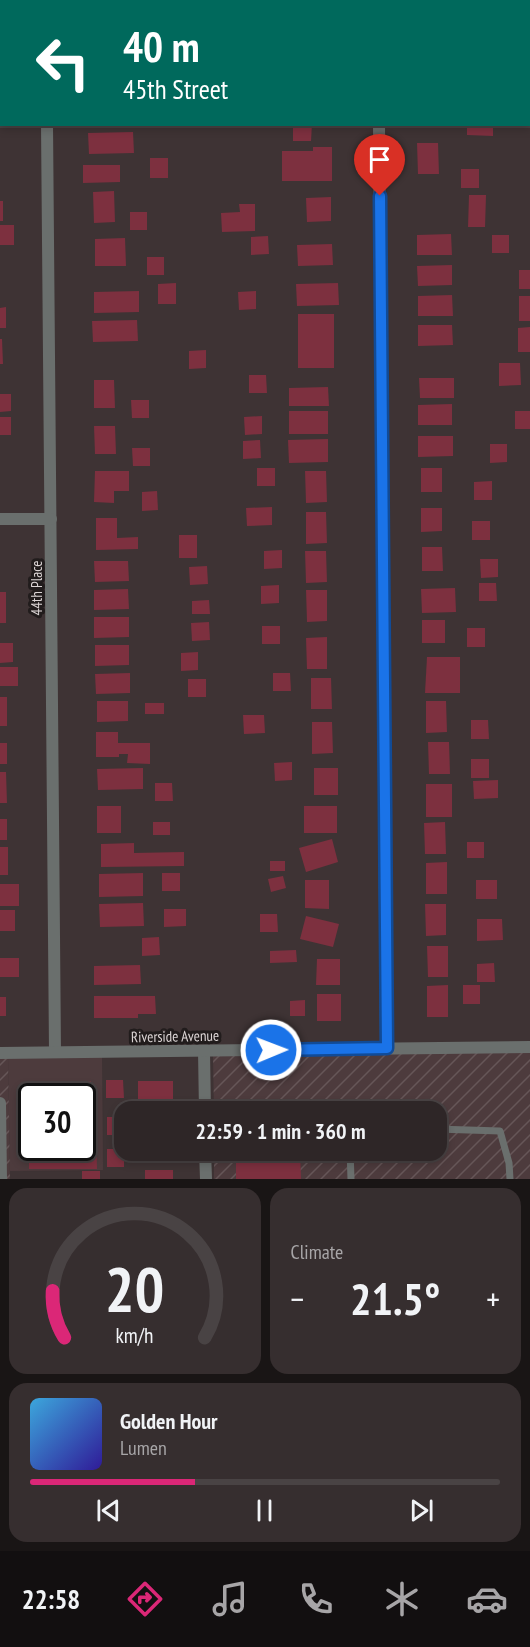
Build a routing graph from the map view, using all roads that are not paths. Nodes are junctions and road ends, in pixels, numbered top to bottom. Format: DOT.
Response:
graph roads {
  1 [pos="47,126"];
  2 [pos="379,126"];
  3 [pos="0,519"];
  4 [pos="51,519"];
  5 [pos="530,1047"];
  6 [pos="387,1048"];
  7 [pos="204,1051"];
  8 [pos="55,1052"];
  9 [pos="0,1053"];
  10 [pos="205,1101"];
  11 [pos="0,1103"];
  12 [pos="447,1129"];
  13 [pos="205,1161"];
  14 [pos="350,1161"];
  15 [pos="1,1179"];
  16 [pos="206,1179"];
  17 [pos="351,1179"];
  18 [pos="510,1179"];
  1 -- 4 [label="street, 44th Place"];
  2 -- 6 [label="street"];
  3 -- 4 [label="street"];
  4 -- 8 [label="street, 44th Place"];
  5 -- 6 [label="street, Riverside Avenue"];
  6 -- 7 [label="street, Riverside Avenue"];
  7 -- 8 [label="street, Riverside Avenue"];
  7 -- 10 [label="street"];
  8 -- 9 [label="street, Riverside Avenue"];
  11 -- 15 [label="street"];
  12 -- 18 [label="lane"];
  13 -- 16 [label="street"];
  14 -- 17 [label="lane"];
}
